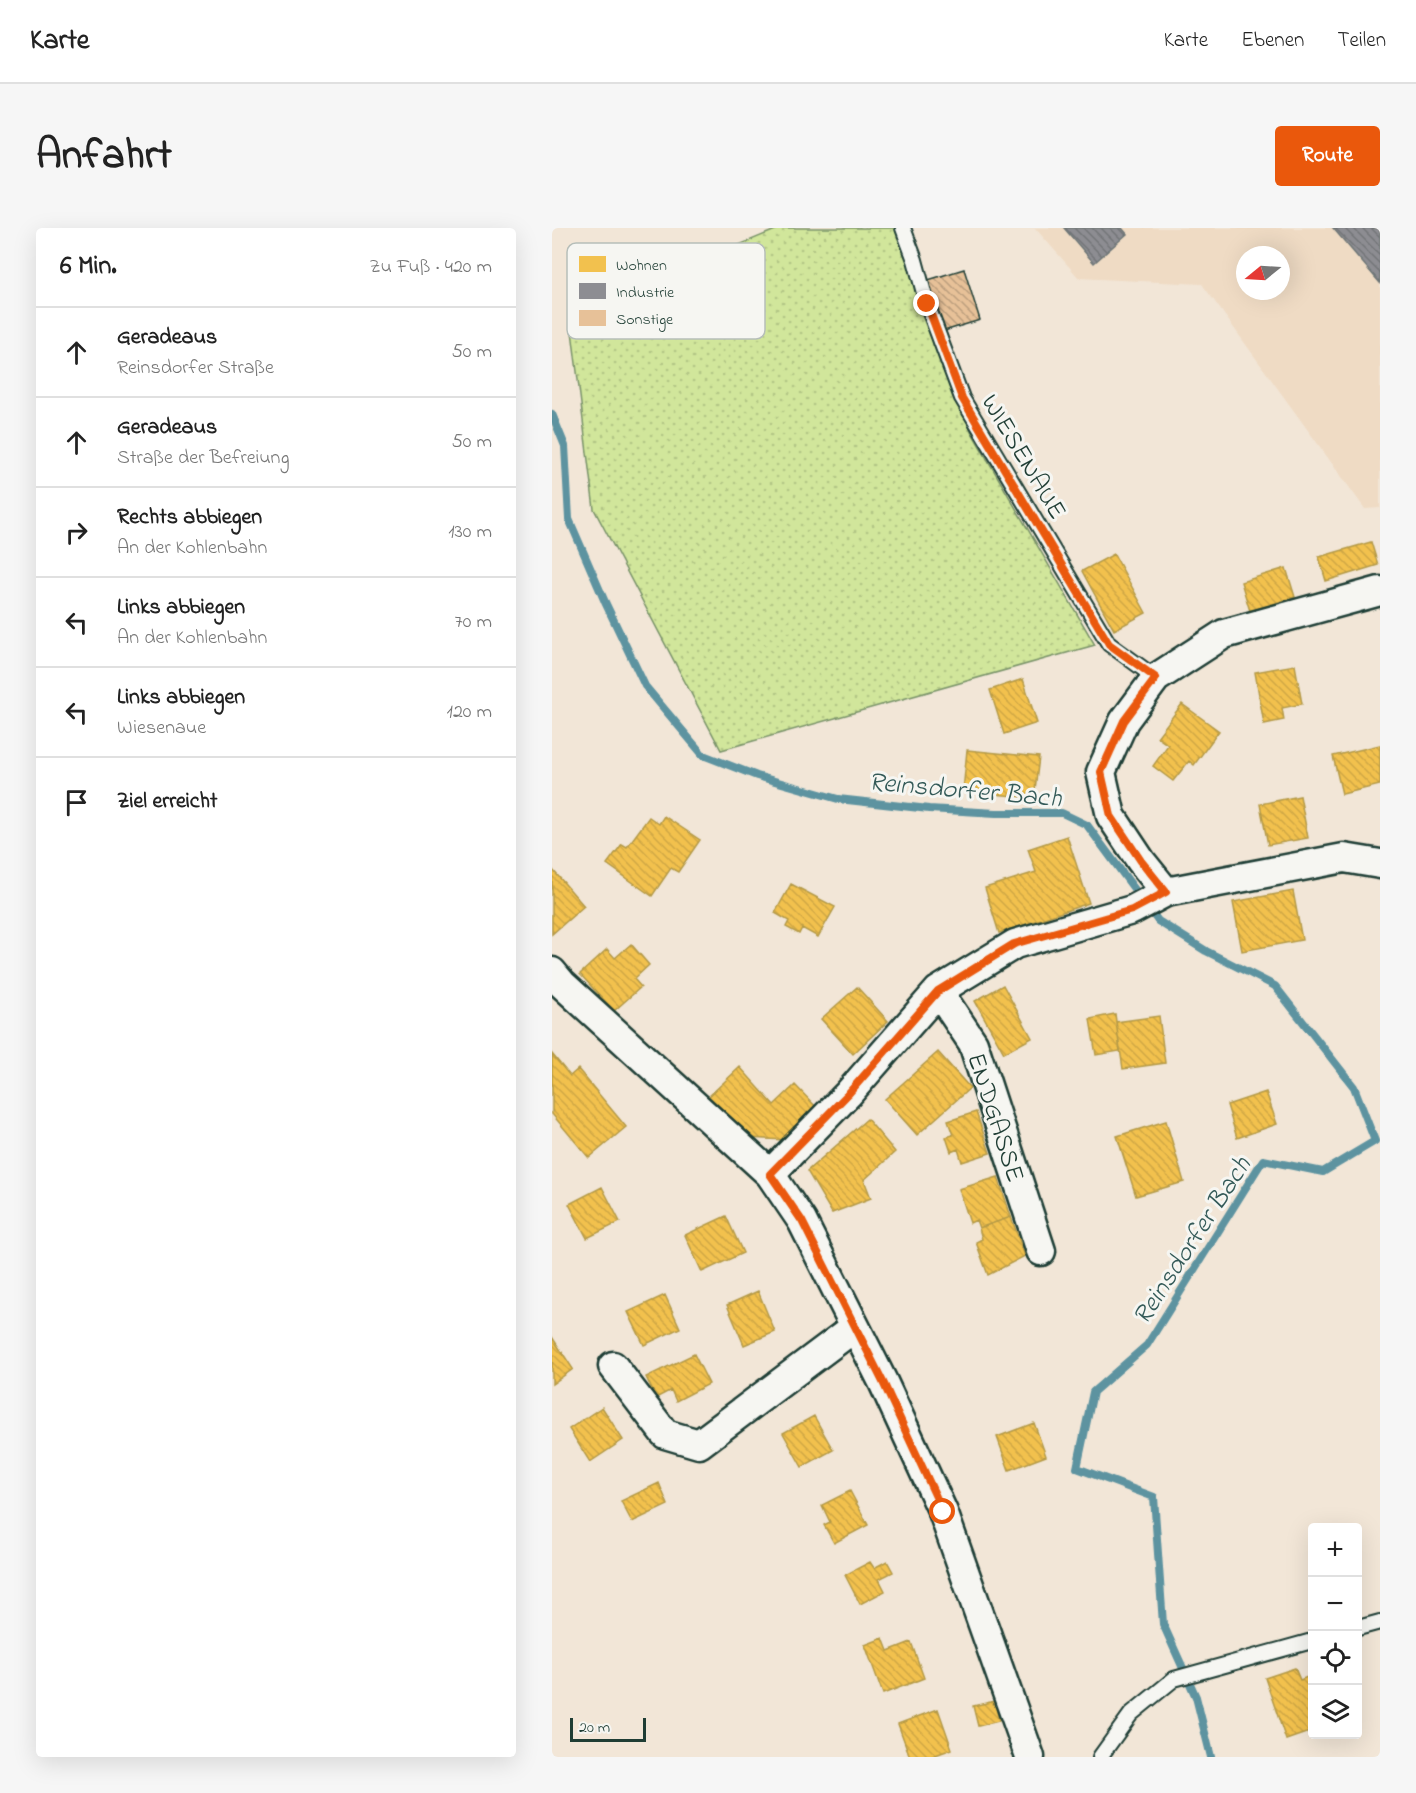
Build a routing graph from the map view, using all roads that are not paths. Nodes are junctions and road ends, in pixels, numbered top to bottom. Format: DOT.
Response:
graph roads {
  1 [pos="903,228"];
  2 [pos="1380,591"];
  3 [pos="1156,678"];
  4 [pos="1380,864"];
  5 [pos="1166,892"];
  6 [pos="552,972"];
  7 [pos="938,991"];
  8 [pos="770,1174"];
  9 [pos="1041,1251"];
  10 [pos="860,1337"];
  11 [pos="613,1366"];
  12 [pos="1380,1622"];
  13 [pos="1362,1627"];
  14 [pos="1308,1642"];
  15 [pos="1030,1757"];
  16 [pos="1100,1757"];
  1 -- 3 [label="lane, WIESENAUE"];
  2 -- 3 [label="street"];
  3 -- 5 [label="street"];
  4 -- 5 [label="street"];
  5 -- 7 [label="street"];
  6 -- 8 [label="street"];
  7 -- 8 [label="street"];
  7 -- 9 [label="street, ENDGASSE"];
  8 -- 10 [label="street"];
  10 -- 11 [label="street"];
  10 -- 15 [label="street"];
  12 -- 13 [label="lane"];
  14 -- 16 [label="lane"];
}
